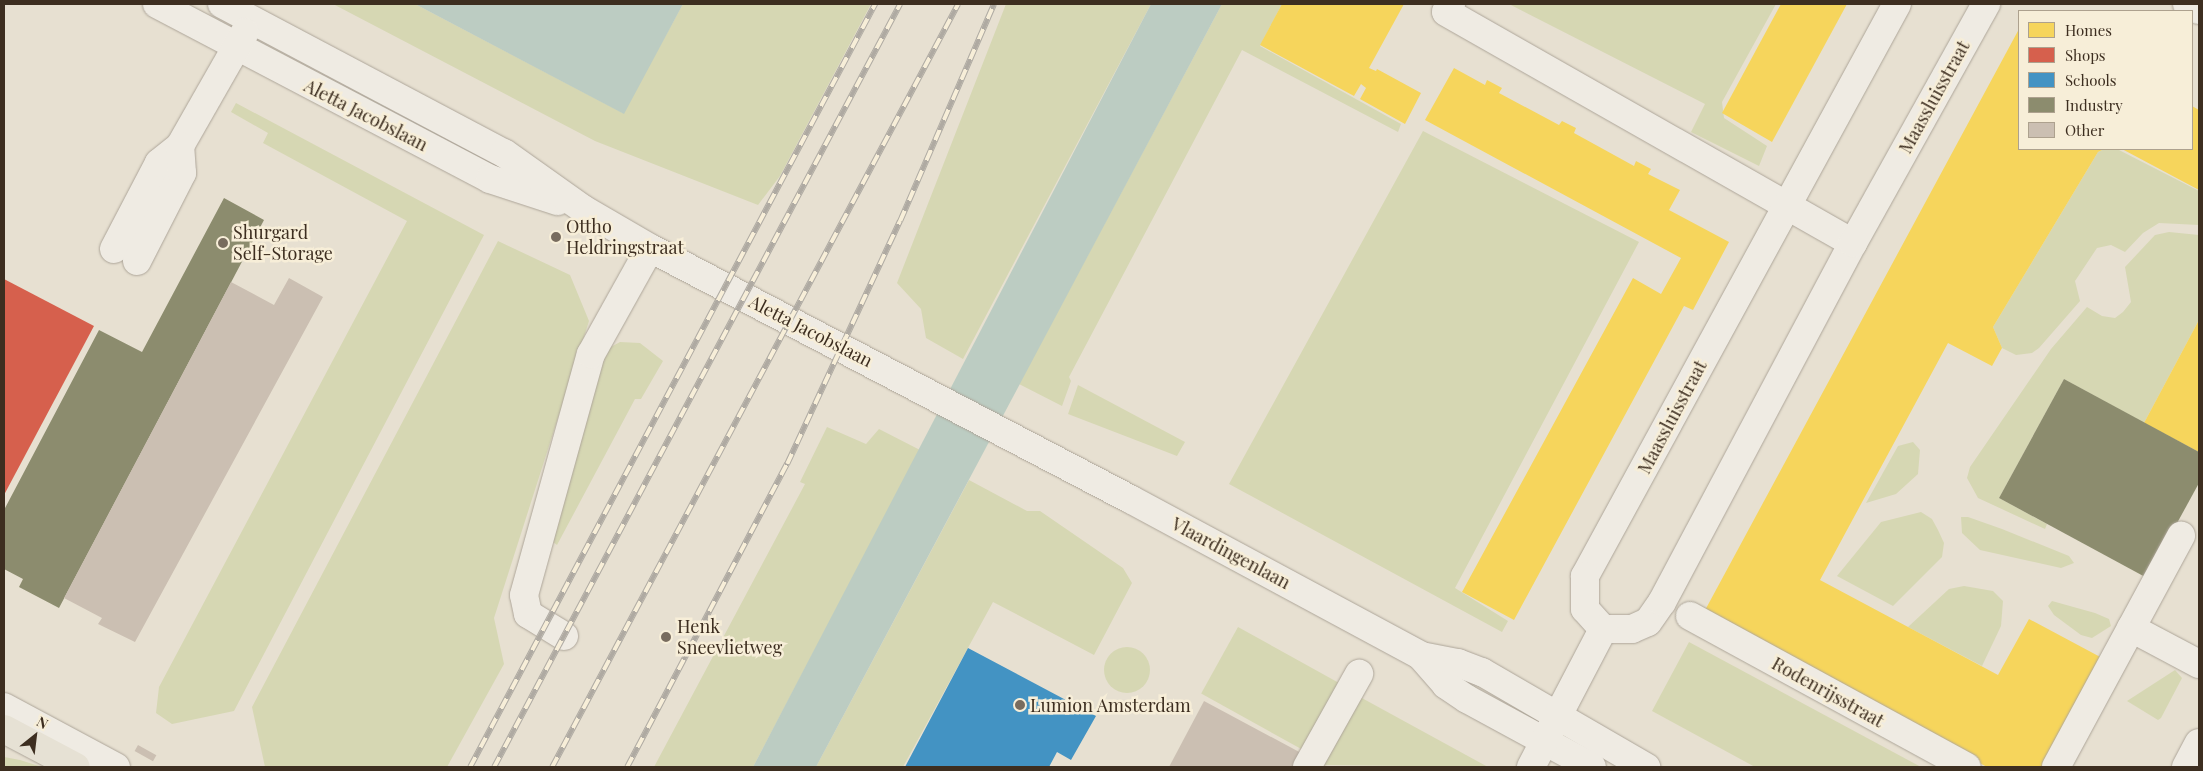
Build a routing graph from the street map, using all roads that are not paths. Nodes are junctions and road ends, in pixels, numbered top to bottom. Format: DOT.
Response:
graph roads {
  1 [pos="157,4"];
  2 [pos="222,4"];
  3 [pos="1450,4"];
  4 [pos="1897,4"];
  5 [pos="1986,4"];
  6 [pos="2187,4"];
  7 [pos="2199,10"];
  8 [pos="248,25"];
  9 [pos="1787,204"];
  10 [pos="1853,242"];
  11 [pos="650,248"];
  12 [pos="125,255"];
  13 [pos="1039,452"];
  14 [pos="2181,536"];
  15 [pos="1690,616"];
  16 [pos="2131,628"];
  17 [pos="1603,629"];
  18 [pos="564,636"];
  19 [pos="1421,656"];
  20 [pos="2199,664"];
  21 [pos="1359,674"];
  22 [pos="4,707"];
  23 [pos="1560,715"];
  24 [pos="4,729"];
  25 [pos="1545,743"];
  26 [pos="2199,743"];
  27 [pos="76,767"];
  28 [pos="116,767"];
  29 [pos="1308,767"];
  30 [pos="1531,767"];
  31 [pos="1592,767"];
  32 [pos="1646,767"];
  33 [pos="1967,767"];
  34 [pos="2056,767"];
  35 [pos="2186,767"];
  1 -- 8 [label="street, Aletta Jacobslaan"];
  2 -- 8 [label="street, Aletta Jacobslaan"];
  3 -- 9 [label="street"];
  4 -- 9 [label="street, Maassluisstraat"];
  5 -- 10 [label="street, Maassluisstraat"];
  6 -- 7 [label="street"];
  8 -- 11 [label="street, Aletta Jacobslaan"];
  8 -- 12 [label="street"];
  9 -- 10 [label="street"];
  9 -- 17 [label="street, Maassluisstraat"];
  10 -- 17 [label="street, Maassluisstraat"];
  11 -- 13 [label="street, Aletta Jacobslaan"];
  11 -- 18 [label="street"];
  13 -- 19 [label="street, Vlaardingenlaan"];
  14 -- 16 [label="street"];
  15 -- 33 [label="street, Rodenrijsstraat"];
  16 -- 20 [label="street"];
  16 -- 34 [label="street"];
  17 -- 23 [label="street"];
  19 -- 23 [label="street, Vlaardingenlaan"];
  19 -- 25 [label="street, Vlaardingenlaan"];
  21 -- 29 [label="street"];
  22 -- 28 [label="street"];
  23 -- 25 [label="street"];
  23 -- 32 [label="street, Vlaardingenlaan"];
  24 -- 27 [label="main road"];
  25 -- 30 [label="street"];
  25 -- 31 [label="street, Vlaardingenlaan"];
  26 -- 35 [label="street"];
}
